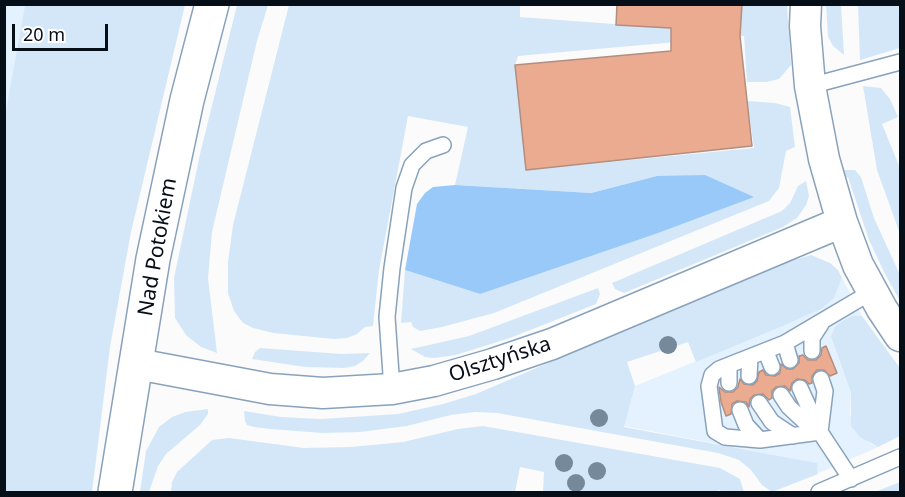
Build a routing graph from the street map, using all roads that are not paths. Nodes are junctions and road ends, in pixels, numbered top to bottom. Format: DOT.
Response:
graph roads {
  1 [pos="212,4"];
  2 [pos="806,4"];
  3 [pos="900,62"];
  4 [pos="810,86"];
  5 [pos="443,146"];
  6 [pos="842,222"];
  7 [pos="873,291"];
  8 [pos="821,323"];
  9 [pos="900,336"];
  10 [pos="785,343"];
  11 [pos="812,351"];
  12 [pos="766,352"];
  13 [pos="750,357"];
  14 [pos="790,360"];
  15 [pos="137,364"];
  16 [pos="729,365"];
  17 [pos="772,367"];
  18 [pos="749,376"];
  19 [pos="821,379"];
  20 [pos="729,383"];
  21 [pos="800,388"];
  22 [pos="392,389"];
  23 [pos="781,395"];
  24 [pos="759,404"];
  25 [pos="740,411"];
  26 [pos="820,432"];
  27 [pos="793,436"];
  28 [pos="760,440"];
  29 [pos="900,457"];
  30 [pos="851,478"];
  31 [pos="115,492"];
  32 [pos="819,492"];
  1 -- 15 [label="main road, Nad Potokiem"];
  2 -- 4 [label="street"];
  3 -- 4 [label="lane"];
  4 -- 6 [label="street"];
  5 -- 22 [label="lane"];
  6 -- 7 [label="street"];
  6 -- 22 [label="street, Olsztyńska"];
  7 -- 8 [label="lane"];
  7 -- 9 [label="street"];
  8 -- 10 [label="lane"];
  8 -- 11 [label="lane"];
  10 -- 12 [label="lane"];
  10 -- 14 [label="lane"];
  12 -- 13 [label="lane"];
  12 -- 17 [label="lane"];
  13 -- 16 [label="lane"];
  13 -- 18 [label="lane"];
  15 -- 22 [label="street, Olsztyńska"];
  15 -- 31 [label="main road, Nad Potokiem"];
  16 -- 20 [label="lane"];
  16 -- 28 [label="lane"];
  19 -- 26 [label="lane"];
  21 -- 26 [label="lane"];
  23 -- 26 [label="lane"];
  24 -- 27 [label="lane"];
  25 -- 28 [label="lane"];
  26 -- 27 [label="lane"];
  26 -- 30 [label="lane"];
  27 -- 28 [label="lane"];
  29 -- 30 [label="lane"];
  30 -- 32 [label="lane"];
}
